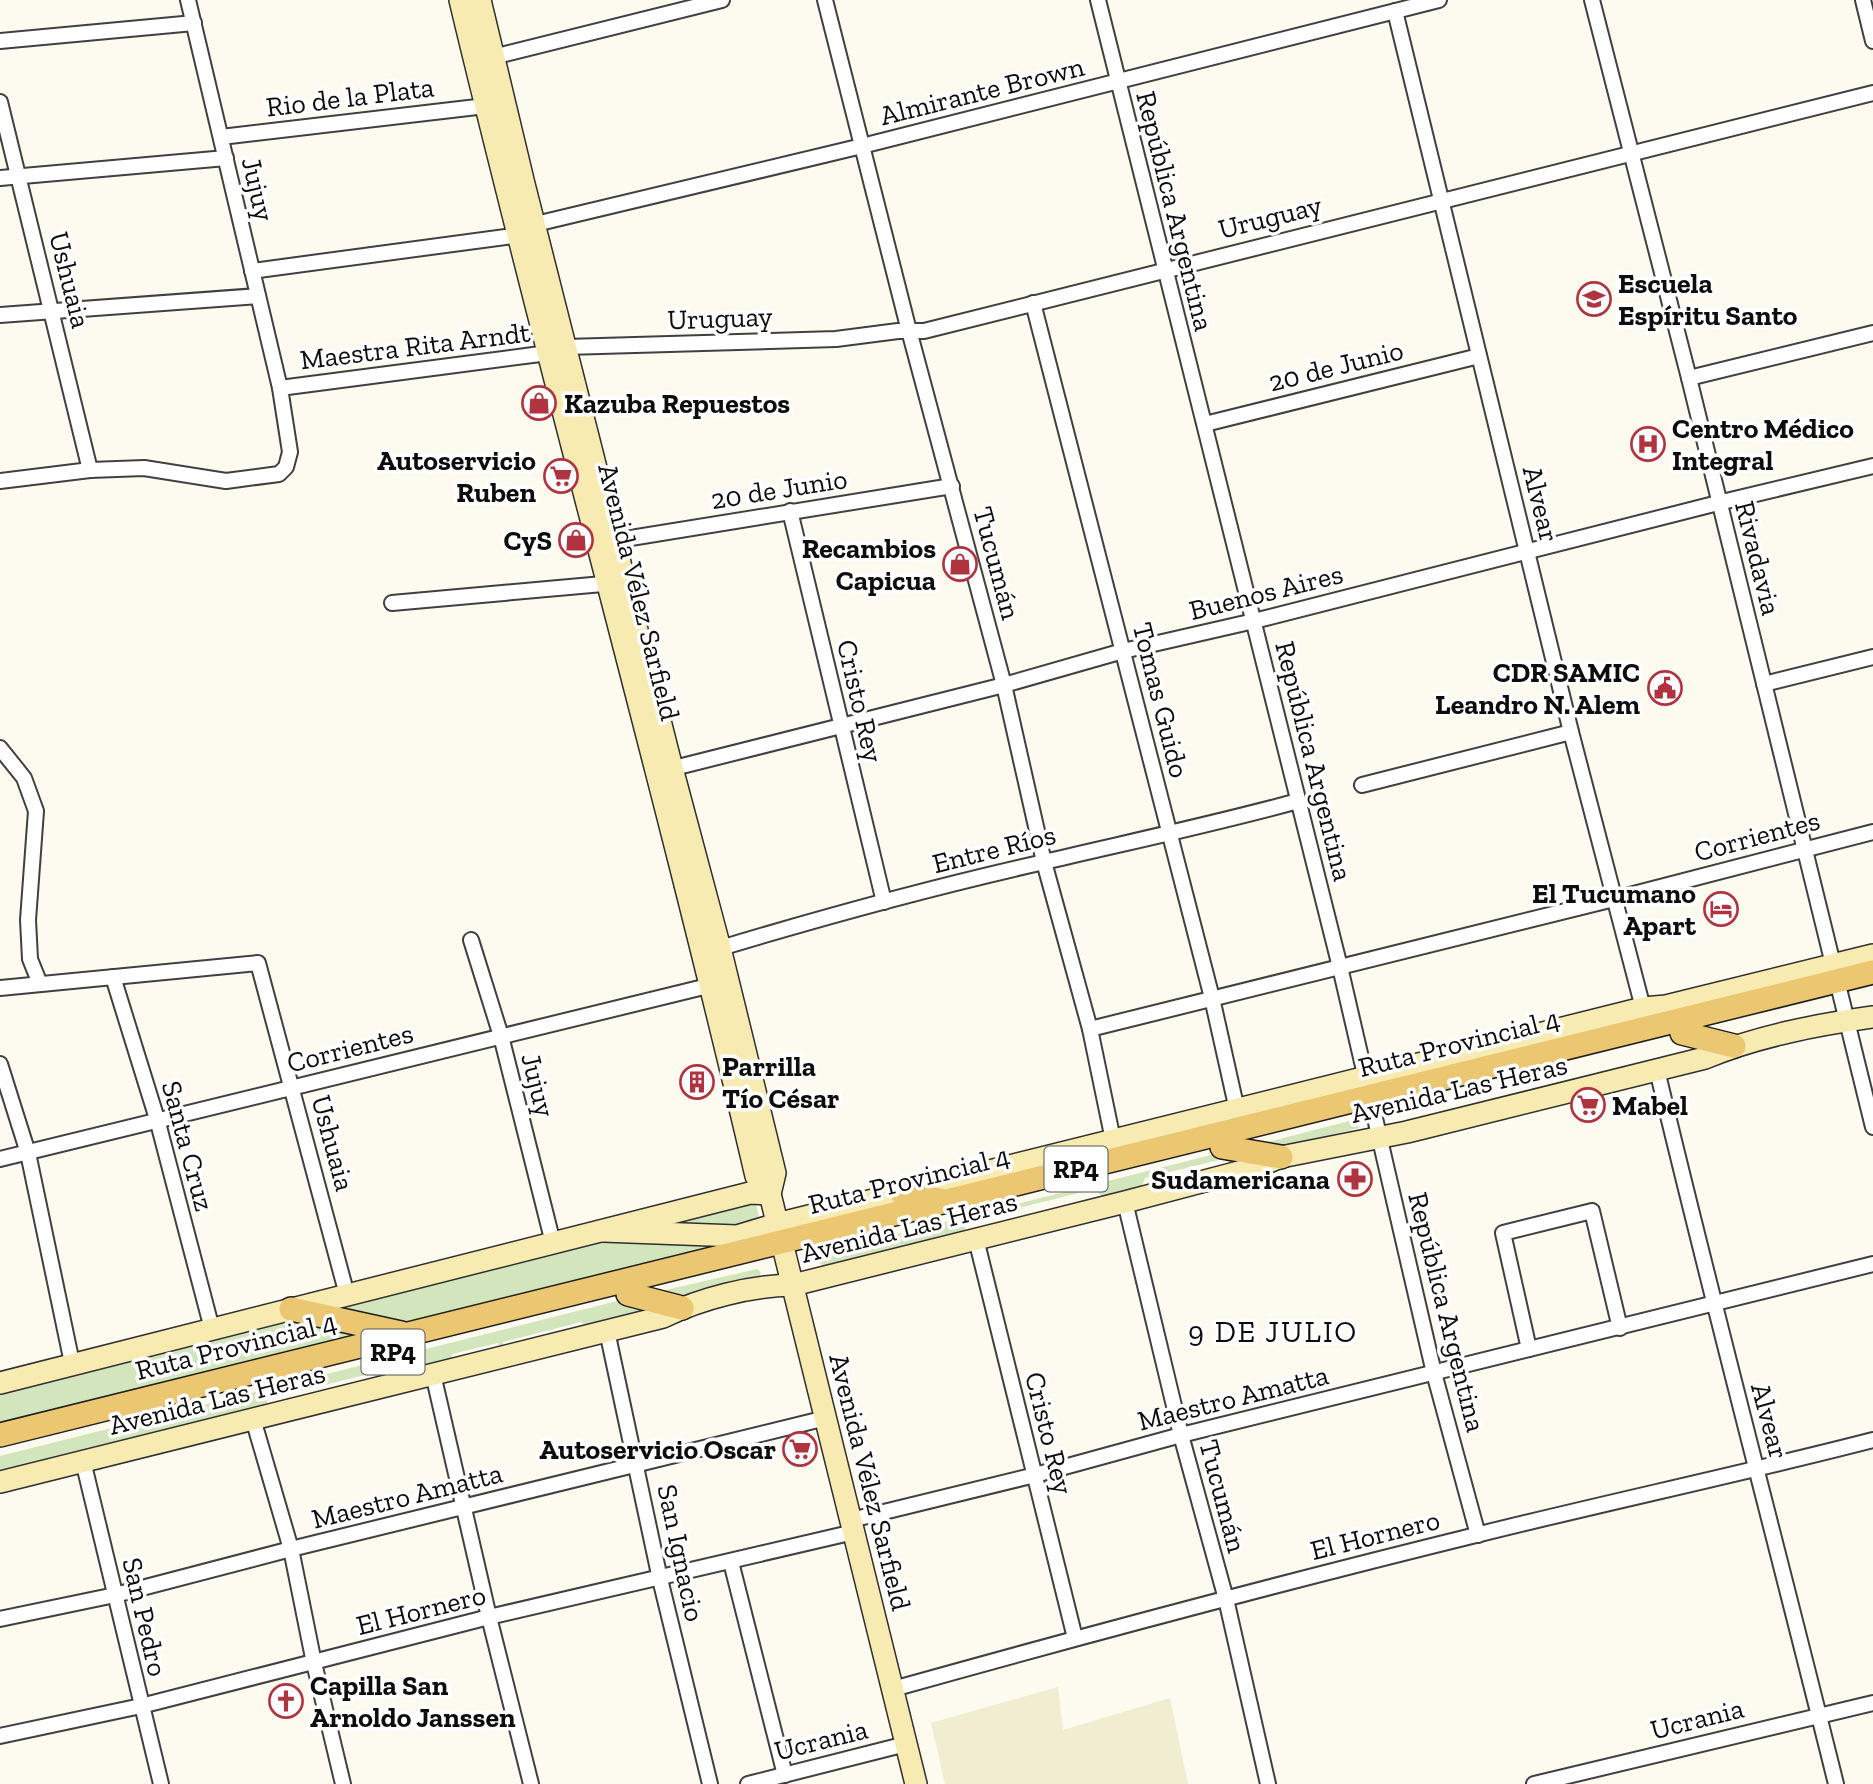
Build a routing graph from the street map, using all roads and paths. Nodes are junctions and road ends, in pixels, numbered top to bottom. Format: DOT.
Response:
graph roads {
  1 [pos="188,0"];
  2 [pos="460,0"];
  3 [pos="480,0"];
  4 [pos="722,0"];
  5 [pos="825,0"];
  6 [pos="1098,0"];
  7 [pos="1439,0"];
  8 [pos="1592,0"];
  9 [pos="1863,0"];
  10 [pos="1395,11"];
  11 [pos="194,23"];
  12 [pos="0,41"];
  13 [pos="1873,41"];
  14 [pos="493,57"];
  15 [pos="1117,82"];
  16 [pos="1873,93"];
  17 [pos="0,102"];
  18 [pos="495,104"];
  19 [pos="220,137"];
  20 [pos="862,146"];
  21 [pos="1631,154"];
  22 [pos="226,158"];
  23 [pos="19,176"];
  24 [pos="0,178"];
  25 [pos="1440,201"];
  26 [pos="527,229"];
  27 [pos="1164,269"];
  28 [pos="252,271"];
  29 [pos="258,296"];
  30 [pos="1033,303"];
  31 [pos="52,312"];
  32 [pos="0,315"];
  33 [pos="910,332"];
  34 [pos="1873,333"];
  35 [pos="557,350"];
  36 [pos="1479,356"];
  37 [pos="1689,378"];
  38 [pos="281,388"];
  39 [pos="1205,424"];
  40 [pos="1873,466"];
  41 [pos="90,470"];
  42 [pos="0,481"];
  43 [pos="952,486"];
  44 [pos="1718,503"];
  45 [pos="790,511"];
  46 [pos="606,542"];
  47 [pos="1527,551"];
  48 [pos="616,582"];
  49 [pos="392,603"];
  50 [pos="1254,621"];
  51 [pos="1123,651"];
  52 [pos="1873,657"];
  53 [pos="1765,684"];
  54 [pos="1004,685"];
  55 [pos="840,724"];
  56 [pos="1571,732"];
  57 [pos="0,748"];
  58 [pos="664,770"];
  59 [pos="1363,785"];
  60 [pos="1298,802"];
  61 [pos="1873,832"];
  62 [pos="1170,835"];
  63 [pos="1805,849"];
  64 [pos="1044,862"];
  65 [pos="1614,899"];
  66 [pos="884,902"];
  67 [pos="471,940"];
  68 [pos="712,950"];
  69 [pos="1873,955"];
  70 [pos="1340,967"];
  71 [pos="1873,972"];
  72 [pos="113,977"];
  73 [pos="1838,980"];
  74 [pos="720,983"];
  75 [pos="40,984"];
  76 [pos="1873,986"];
  77 [pos="0,988"];
  78 [pos="1212,998"];
  79 [pos="1643,1008"];
  80 [pos="1873,1017"];
  81 [pos="1848,1020"];
  82 [pos="1090,1029"];
  83 [pos="1682,1033"];
  84 [pos="501,1036"];
  85 [pos="1734,1046"];
  86 [pos="0,1064"];
  87 [pos="1657,1070"];
  88 [pos="293,1088"];
  89 [pos="1369,1094"];
  90 [pos="1237,1110"];
  91 [pos="157,1119"];
  92 [pos="1873,1126"];
  93 [pos="1380,1138"];
  94 [pos="1113,1140"];
  95 [pos="1222,1147"];
  96 [pos="28,1153"];
  97 [pos="1281,1157"];
  98 [pos="0,1160"];
  99 [pos="902,1193"];
  100 [pos="770,1195"];
  101 [pos="946,1202"];
  102 [pos="1125,1202"];
  103 [pos="603,1231"];
  104 [pos="976,1239"];
  105 [pos="782,1240"];
  106 [pos="553,1243"];
  107 [pos="1873,1265"];
  108 [pos="793,1285"];
  109 [pos="628,1294"];
  110 [pos="347,1295"];
  111 [pos="1713,1304"];
  112 [pos="682,1308"];
  113 [pos="291,1309"];
  114 [pos="1620,1328"];
  115 [pos="212,1329"];
  116 [pos="607,1331"];
  117 [pos="408,1334"];
  118 [pos="1529,1349"];
  119 [pos="72,1363"];
  120 [pos="1434,1373"];
  121 [pos="433,1374"];
  122 [pos="0,1382"];
  123 [pos="826,1418"];
  124 [pos="253,1419"];
  125 [pos="0,1435"];
  126 [pos="1181,1435"];
  127 [pos="1873,1440"];
  128 [pos="0,1450"];
  129 [pos="83,1461"];
  130 [pos="636,1465"];
  131 [pos="1759,1470"];
  132 [pos="1035,1475"];
  133 [pos="0,1482"];
  134 [pos="465,1507"];
  135 [pos="852,1526"];
  136 [pos="1478,1535"];
  137 [pos="291,1549"];
  138 [pos="732,1562"];
  139 [pos="660,1579"];
  140 [pos="115,1595"];
  141 [pos="1226,1599"];
  142 [pos="489,1618"];
  143 [pos="0,1619"];
  144 [pos="1075,1638"];
  145 [pos="314,1663"];
  146 [pos="893,1689"];
  147 [pos="1873,1703"];
  148 [pos="141,1706"];
  149 [pos="1819,1714"];
  150 [pos="0,1736"];
  151 [pos="906,1744"];
  152 [pos="785,1775"];
  153 [pos="161,1784"];
  154 [pos="343,1784"];
  155 [pos="531,1784"];
  156 [pos="710,1784"];
  157 [pos="748,1784"];
  158 [pos="916,1784"];
  159 [pos="1268,1784"];
  160 [pos="1534,1784"];
  161 [pos="1836,1784"];
  1 -- 11 [label="street, Jujuy"];
  2 -- 18 [label="main road, Avenida Vélez Sarfield"];
  3 -- 14 [label="main road, Avenida Vélez Sarfield"];
  4 -- 14 [label="street"];
  5 -- 20 [label="street, Tucumán"];
  6 -- 15 [label="street, República Argentina"];
  7 -- 10 [label="street, Almirante Brown"];
  8 -- 21 [label="street, Rivadavia"];
  9 -- 13 [label="street"];
  10 -- 15 [label="street, Almirante Brown"];
  10 -- 25 [label="street, Alvear"];
  11 -- 12 [label="street"];
  11 -- 19 [label="street, Jujuy"];
  14 -- 18 [label="main road, Avenida Vélez Sarfield"];
  15 -- 20 [label="street, Almirante Brown"];
  15 -- 27 [label="street, República Argentina"];
  16 -- 21 [label="street, Uruguay"];
  17 -- 23 [label="street, Ushuaia"];
  18 -- 19 [label="street, Rio de la Plata"];
  18 -- 26 [label="main road, Avenida Vélez Sarfield"];
  19 -- 22 [label="street, Jujuy"];
  20 -- 26 [label="street, Almirante Brown"];
  20 -- 33 [label="street, Tucumán"];
  21 -- 25 [label="street, Uruguay"];
  21 -- 37 [label="street, Rivadavia"];
  22 -- 23 [label="street"];
  22 -- 28 [label="street, Jujuy"];
  23 -- 24 [label="street"];
  23 -- 31 [label="street, Ushuaia"];
  25 -- 27 [label="street, Uruguay"];
  25 -- 36 [label="street, Alvear"];
  26 -- 28 [label="street, Almirante Brown"];
  26 -- 35 [label="main road, Avenida Vélez Sarfield"];
  27 -- 30 [label="street, Uruguay"];
  27 -- 39 [label="street, República Argentina"];
  28 -- 29 [label="street, Jujuy"];
  29 -- 31 [label="street"];
  29 -- 38 [label="street, Jujuy"];
  30 -- 33 [label="street, Uruguay"];
  30 -- 51 [label="street, Tomas Guido"];
  31 -- 32 [label="street"];
  31 -- 41 [label="street, Ushuaia"];
  33 -- 35 [label="street, Uruguay"];
  33 -- 43 [label="street, Tucumán"];
  34 -- 37 [label="street"];
  35 -- 38 [label="street, Maestra Rita Arndt"];
  35 -- 46 [label="main road, Avenida Vélez Sarfield"];
  36 -- 39 [label="street, 20 de Junio"];
  36 -- 47 [label="street, Alvear"];
  37 -- 44 [label="street, Rivadavia"];
  38 -- 41 [label="street, Maestra Rita Arndt"];
  39 -- 50 [label="street, República Argentina"];
  40 -- 44 [label="street, Buenos Aires"];
  41 -- 42 [label="street, Maestra Rita Arndt"];
  43 -- 45 [label="street, 20 de Junio"];
  43 -- 54 [label="street, Tucumán"];
  44 -- 47 [label="street, Buenos Aires"];
  44 -- 53 [label="street, Rivadavia"];
  45 -- 46 [label="street, 20 de Junio"];
  45 -- 55 [label="street, Cristo Rey"];
  46 -- 48 [label="main road, Avenida Vélez Sarfield"];
  47 -- 50 [label="street, Buenos Aires"];
  47 -- 56 [label="street, Alvear"];
  48 -- 49 [label="street"];
  48 -- 58 [label="main road, Avenida Vélez Sarfield"];
  50 -- 51 [label="street, Buenos Aires"];
  50 -- 60 [label="street, República Argentina"];
  51 -- 54 [label="street, Buenos Aires"];
  51 -- 62 [label="street, Tomas Guido"];
  52 -- 53 [label="street"];
  53 -- 63 [label="street, Rivadavia"];
  54 -- 55 [label="street, Buenos Aires"];
  54 -- 64 [label="street, Tucumán"];
  55 -- 58 [label="street, Buenos Aires"];
  55 -- 66 [label="street, Cristo Rey"];
  56 -- 59 [label="street"];
  56 -- 65 [label="street, Alvear"];
  57 -- 75 [label="street"];
  58 -- 68 [label="main road, Avenida Vélez Sarfield"];
  60 -- 62 [label="street, Entre Ríos"];
  60 -- 70 [label="street, República Argentina"];
  61 -- 63 [label="street, Corrientes"];
  62 -- 64 [label="street, Entre Ríos"];
  62 -- 78 [label="street, Tomas Guido"];
  63 -- 65 [label="street, Corrientes"];
  63 -- 73 [label="street, Rivadavia"];
  64 -- 66 [label="street, Entre Ríos"];
  64 -- 82 [label="street, Tucumán"];
  65 -- 70 [label="street, Corrientes"];
  65 -- 79 [label="street, Alvear"];
  66 -- 68 [label="street, Entre Ríos"];
  67 -- 84 [label="street, Jujuy"];
  68 -- 74 [label="main road, Avenida Vélez Sarfield"];
  69 -- 73 [label="main road, Avenida Las Heras"];
  70 -- 78 [label="street, Corrientes"];
  70 -- 89 [label="street, República Argentina"];
  71 -- 73 [label="main road, Ruta Provincial 4 / RP4"];
  72 -- 75 [label="street"];
  72 -- 88 [label="street, Ushuaia"];
  72 -- 91 [label="street, Santa Cruz"];
  73 -- 76 [label="main road, Ruta Provincial 4 / RP4"];
  73 -- 79 [label="main road, Avenida Las Heras"];
  73 -- 81 [label="street, Rivadavia"];
  73 -- 83 [label="main road, Ruta Provincial 4 / RP4"];
  73 -- 89 [label="main road, Ruta Provincial 4 / RP4"];
  74 -- 84 [label="street, Corrientes"];
  74 -- 100 [label="main road, Avenida Vélez Sarfield"];
  75 -- 77 [label="street"];
  78 -- 82 [label="street, Corrientes"];
  78 -- 90 [label="street, Tomas Guido"];
  79 -- 89 [label="main road, Avenida Las Heras"];
  80 -- 81 [label="main road, Avenida Las Heras"];
  81 -- 85 [label="main road, Avenida Las Heras"];
  81 -- 92 [label="street"];
  82 -- 94 [label="street, Tucumán"];
  83 -- 85 [label="main road"];
  83 -- 89 [label="main road, Ruta Provincial 4 / RP4"];
  84 -- 88 [label="street, Corrientes"];
  84 -- 106 [label="street, Jujuy"];
  85 -- 87 [label="main road, Avenida Las Heras"];
  86 -- 96 [label="street"];
  87 -- 93 [label="main road, Avenida Las Heras"];
  87 -- 111 [label="street, Alvear"];
  88 -- 91 [label="street, Corrientes"];
  88 -- 110 [label="street, Ushuaia"];
  89 -- 90 [label="main road, Avenida Las Heras"];
  89 -- 93 [label="street, República Argentina"];
  89 -- 95 [label="main road, Ruta Provincial 4 / RP4"];
  89 -- 101 [label="main road, Ruta Provincial 4 / RP4"];
  90 -- 94 [label="main road, Avenida Las Heras"];
  91 -- 96 [label="street, Corrientes"];
  91 -- 115 [label="street, Santa Cruz"];
  93 -- 97 [label="main road, Avenida Las Heras"];
  93 -- 120 [label="street, República Argentina"];
  94 -- 99 [label="main road, Avenida Las Heras"];
  95 -- 97 [label="main road"];
  95 -- 105 [label="main road, Ruta Provincial 4 / RP4"];
  96 -- 98 [label="street, Corrientes"];
  96 -- 119 [label="street"];
  97 -- 102 [label="main road, Avenida Las Heras"];
  99 -- 101 [label="main road"];
  99 -- 105 [label="main road, Avenida Las Heras"];
  100 -- 103 [label="main road"];
  100 -- 105 [label="main road, Avenida Vélez Sarfield"];
  101 -- 105 [label="main road, Ruta Provincial 4 / RP4"];
  102 -- 104 [label="main road, Avenida Las Heras"];
  102 -- 126 [label="street, Tucumán"];
  103 -- 105 [label="main road, Avenida Las Heras"];
  103 -- 106 [label="main road"];
  104 -- 108 [label="main road, Avenida Las Heras"];
  104 -- 132 [label="street, Cristo Rey"];
  105 -- 108 [label="main road, Avenida Vélez Sarfield"];
  105 -- 109 [label="main road, Ruta Provincial 4 / RP4"];
  105 -- 117 [label="main road, Ruta Provincial 4 / RP4"];
  106 -- 110 [label="main road"];
  107 -- 111 [label="street, Maestro Amatta"];
  108 -- 112 [label="main road, Avenida Las Heras / RP4"];
  108 -- 123 [label="main road, Avenida Vélez Sarfield"];
  109 -- 112 [label="main road"];
  109 -- 128 [label="main road, Ruta Provincial 4 / RP4"];
  110 -- 113 [label="main road"];
  111 -- 114 [label="street, Maestro Amatta"];
  111 -- 131 [label="street, Alvear"];
  112 -- 116 [label="main road, Avenida Las Heras / RP4"];
  113 -- 115 [label="main road"];
  113 -- 117 [label="main road"];
  114 -- 118 [label="street, Maestro Amatta"];
  114 -- 118 [label="street"];
  115 -- 119 [label="main road"];
  116 -- 121 [label="main road, Avenida Las Heras / RP4"];
  116 -- 130 [label="street, San Ignacio"];
  117 -- 125 [label="main road, Ruta Provincial 4 / RP4"];
  118 -- 120 [label="street, Maestro Amatta"];
  119 -- 122 [label="main road"];
  120 -- 126 [label="street, Maestro Amatta"];
  120 -- 136 [label="street, República Argentina"];
  121 -- 124 [label="main road, Avenida Las Heras / RP4"];
  121 -- 134 [label="street"];
  123 -- 130 [label="street, Maestro Amatta"];
  123 -- 135 [label="main road, Avenida Vélez Sarfield"];
  124 -- 129 [label="main road, Avenida Las Heras / RP4"];
  124 -- 137 [label="street"];
  126 -- 132 [label="street, Maestro Amatta"];
  126 -- 141 [label="street, Tucumán"];
  127 -- 131 [label="street, El Hornero"];
  129 -- 133 [label="main road, Avenida Las Heras / RP4"];
  129 -- 140 [label="street, San Pedro"];
  130 -- 134 [label="street, Maestro Amatta"];
  130 -- 139 [label="street, San Ignacio"];
  131 -- 136 [label="street, El Hornero"];
  131 -- 149 [label="street, Alvear"];
  132 -- 135 [label="street, Maestro Amatta"];
  132 -- 144 [label="street, Cristo Rey"];
  134 -- 137 [label="street, Maestro Amatta"];
  134 -- 142 [label="street"];
  135 -- 138 [label="street, El Hornero"];
  135 -- 146 [label="main road, Avenida Vélez Sarfield"];
  136 -- 141 [label="street, El Hornero"];
  137 -- 140 [label="street, Maestro Amatta"];
  137 -- 145 [label="street"];
  138 -- 139 [label="street, El Hornero"];
  138 -- 152 [label="street"];
  139 -- 142 [label="street, El Hornero"];
  139 -- 156 [label="street, San Ignacio"];
  140 -- 143 [label="street, Maestro Amatta"];
  140 -- 148 [label="street, San Pedro"];
  141 -- 144 [label="street, El Hornero"];
  141 -- 159 [label="street"];
  142 -- 145 [label="street, El Hornero"];
  142 -- 155 [label="street"];
  144 -- 146 [label="street, El Hornero"];
  145 -- 148 [label="street, El Hornero"];
  145 -- 154 [label="street"];
  146 -- 151 [label="main road, Avenida Vélez Sarfield"];
  147 -- 149 [label="street, Ucrania"];
  148 -- 150 [label="street, El Hornero"];
  148 -- 153 [label="street, San Pedro"];
  149 -- 160 [label="street, Ucrania"];
  149 -- 161 [label="street, Alvear"];
  151 -- 152 [label="street, Ucrania"];
  151 -- 158 [label="main road, Avenida Vélez Sarfield"];
  152 -- 157 [label="street, Ucrania"];
}
